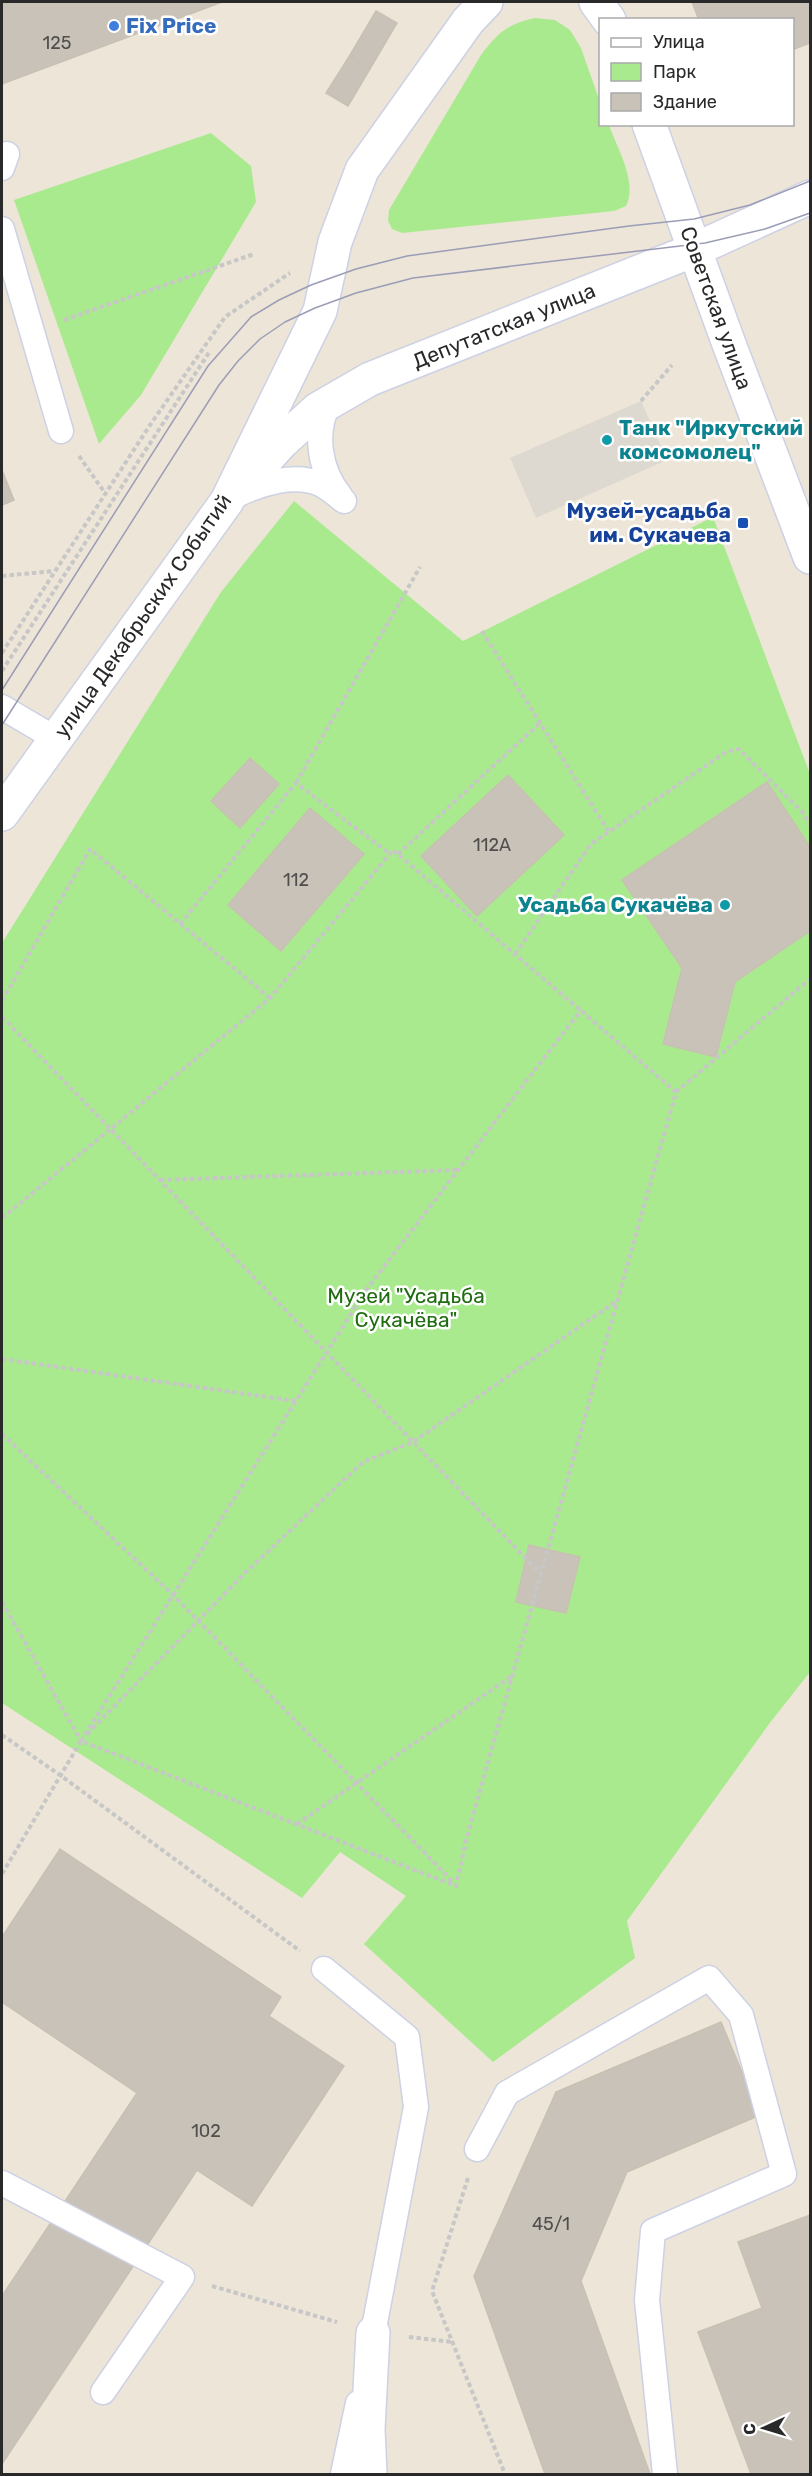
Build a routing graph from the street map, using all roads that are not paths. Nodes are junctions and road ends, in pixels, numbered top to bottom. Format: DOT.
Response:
graph roads {
  1 [pos="504,2"];
  2 [pos="596,2"];
  3 [pos="605,2"];
  4 [pos="477,11"];
  5 [pos="608,18"];
  6 [pos="609,18"];
  7 [pos="650,126"];
  8 [pos="810,197"];
  9 [pos="2,229"];
  10 [pos="694,250"];
  11 [pos="330,401"];
  12 [pos="61,431"];
  13 [pos="227,501"];
  14 [pos="810,557"];
  15 [pos="2,707"];
  16 [pos="56,739"];
  17 [pos="2,814"];
  18 [pos="324,1969"];
  19 [pos="477,2149"];
  20 [pos="2,2183"];
  21 [pos="373,2333"];
  22 [pos="103,2392"];
  23 [pos="343,2475"];
  24 [pos="370,2475"];
  25 [pos="665,2475"];
  1 -- 4 [label="main road"];
  2 -- 5 [label="main road"];
  3 -- 6 [label="main road"];
  4 -- 13 [label="main road, улица Декабрьских Событий"];
  7 -- 10 [label="main road, Советская улица"];
  8 -- 10 [label="main road, Депутатская улица"];
  9 -- 12 [label="lane"];
  10 -- 11 [label="main road, Депутатская улица"];
  10 -- 14 [label="main road, Советская улица"];
  11 -- 13 [label="main road, Депутатская улица"];
  11 -- 13 [label="lane"];
  13 -- 16 [label="main road, улица Декабрьских Событий"];
  15 -- 16 [label="lane"];
  16 -- 17 [label="main road, улица Декабрьских Событий"];
  18 -- 21 [label="lane"];
  19 -- 25 [label="lane"];
  20 -- 22 [label="lane"];
  21 -- 23 [label="lane"];
  21 -- 24 [label="main road"];
}
